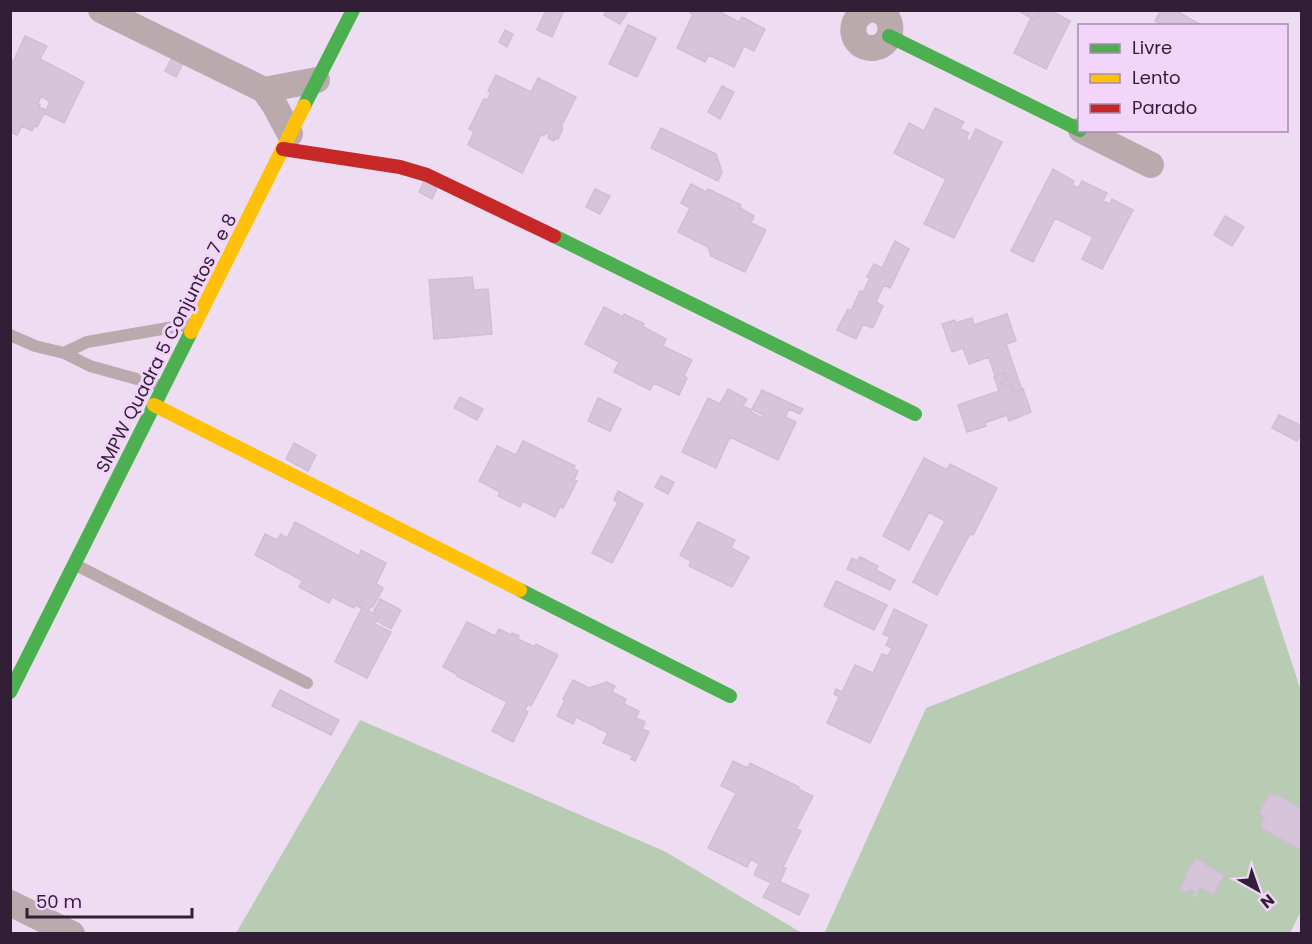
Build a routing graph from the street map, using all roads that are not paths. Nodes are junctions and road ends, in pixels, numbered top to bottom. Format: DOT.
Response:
graph roads {
  1 [pos="101,10"];
  2 [pos="353,10"];
  3 [pos="859,13"];
  4 [pos="889,36"];
  5 [pos="317,81"];
  6 [pos="264,90"];
  7 [pos="1078,129"];
  8 [pos="1084,132"];
  9 [pos="287,141"];
  10 [pos="1150,165"];
  11 [pos="196,323"];
  12 [pos="10,335"];
  13 [pos="64,353"];
  14 [pos="165,386"];
  15 [pos="154,405"];
  16 [pos="915,414"];
  17 [pos="74,565"];
  18 [pos="307,683"];
  19 [pos="10,692"];
  20 [pos="730,696"];
  21 [pos="10,903"];
  22 [pos="72,933"];
  1 -- 6 [label="street"];
  2 -- 5 [label="street, SMPW Quadra 5 Conjuntos 7 e 8"];
  3 -- 4 [label="street"];
  4 -- 7 [label="street"];
  5 -- 6 [label="street"];
  5 -- 9 [label="street, SMPW Quadra 5 Conjuntos 7 e 8"];
  6 -- 9 [label="street"];
  8 -- 10 [label="street"];
  9 -- 11 [label="street, SMPW Quadra 5 Conjuntos 7 e 8"];
  9 -- 16 [label="street"];
  11 -- 13 [label="lane"];
  11 -- 14 [label="street, SMPW Quadra 5 Conjuntos 7 e 8"];
  12 -- 13 [label="lane"];
  13 -- 14 [label="lane"];
  14 -- 15 [label="street, SMPW Quadra 5 Conjuntos 7 e 8"];
  15 -- 17 [label="street, SMPW Quadra 5 Conjuntos 7 e 8"];
  15 -- 20 [label="street"];
  17 -- 18 [label="lane"];
  17 -- 19 [label="street, SMPW Quadra 5 Conjuntos 7 e 8"];
  21 -- 22 [label="street"];
}
